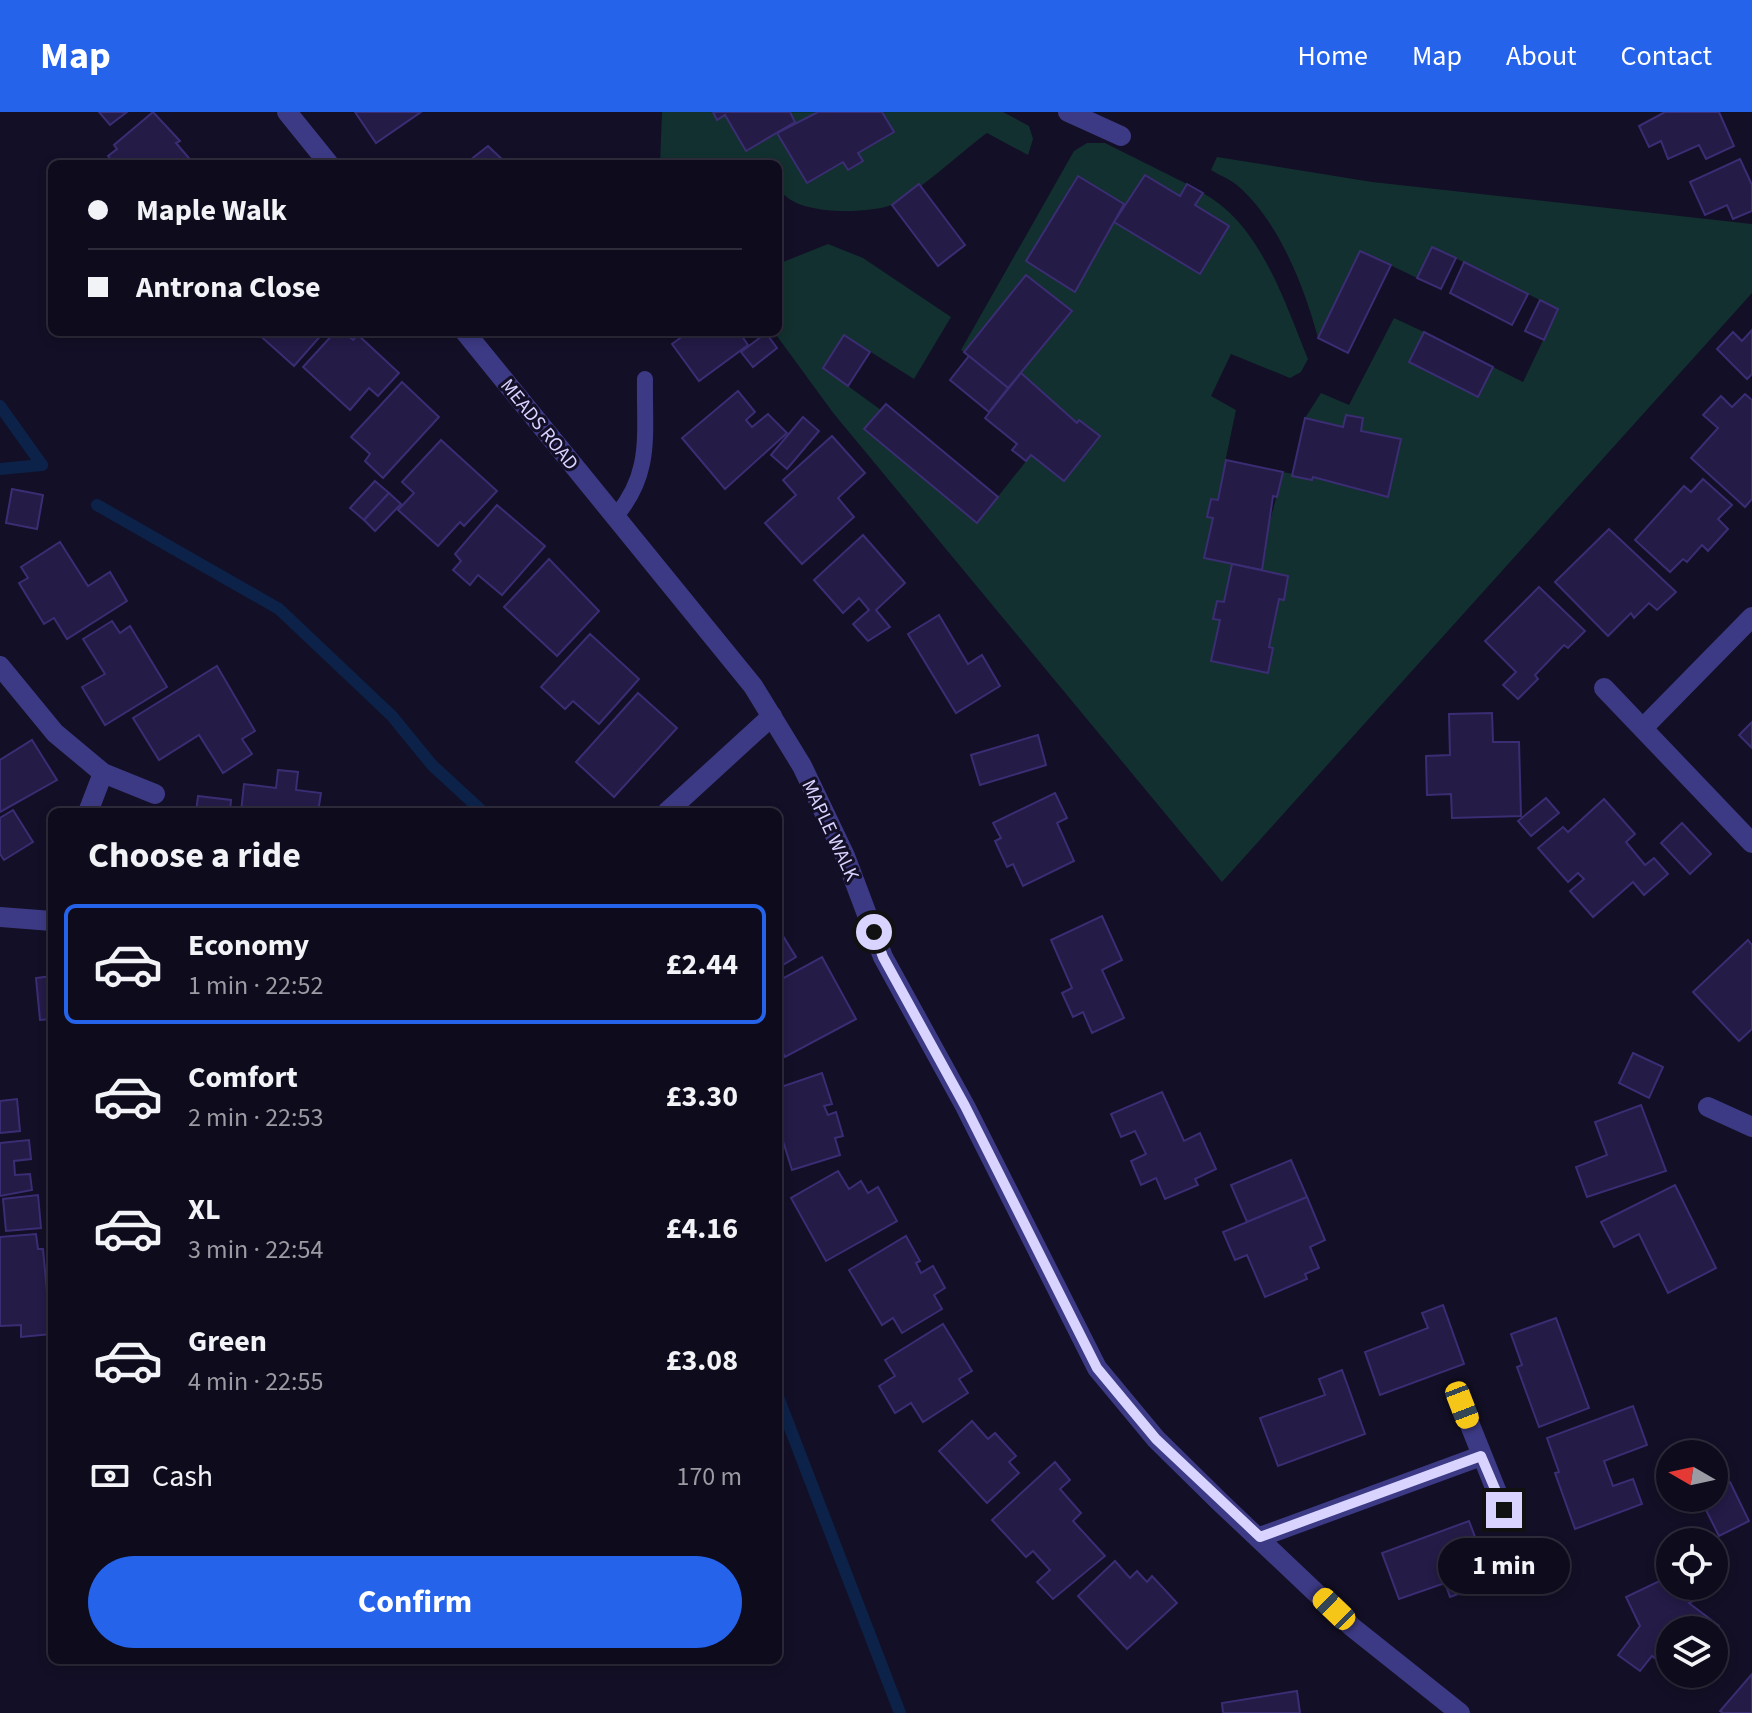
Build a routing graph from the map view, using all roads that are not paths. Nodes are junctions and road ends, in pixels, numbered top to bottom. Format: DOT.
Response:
graph roads {
  1 [pos="287,112"];
  2 [pos="1068,112"];
  3 [pos="1121,136"];
  4 [pos="326,160"];
  5 [pos="468,336"];
  6 [pos="645,379"];
  7 [pos="615,517"];
  8 [pos="1752,617"];
  9 [pos="1,672"];
  10 [pos="1604,688"];
  11 [pos="772,716"];
  12 [pos="1644,727"];
  13 [pos="103,773"];
  14 [pos="155,794"];
  15 [pos="90,808"];
  16 [pos="671,808"];
  17 [pos="1752,843"];
  18 [pos="0,917"];
  19 [pos="48,921"];
  20 [pos="1708,1107"];
  21 [pos="1752,1127"];
  22 [pos="1462,1405"];
  23 [pos="1481,1456"];
  24 [pos="1504,1510"];
  25 [pos="1260,1537"];
  26 [pos="1460,1713"];
  1 -- 4 [label="street"];
  2 -- 3 [label="street"];
  5 -- 7 [label="street, MEADS ROAD"];
  6 -- 7 [label="lane"];
  7 -- 11 [label="street, MAPLE WALK"];
  8 -- 12 [label="street"];
  9 -- 13 [label="street"];
  10 -- 12 [label="street"];
  11 -- 16 [label="street"];
  11 -- 25 [label="street, MAPLE WALK"];
  12 -- 17 [label="street"];
  13 -- 14 [label="street"];
  13 -- 15 [label="street"];
  18 -- 19 [label="street"];
  20 -- 21 [label="street"];
  22 -- 23 [label="street"];
  23 -- 24 [label="street"];
  23 -- 25 [label="street"];
  25 -- 26 [label="street, MAPLE WALK"];
}
